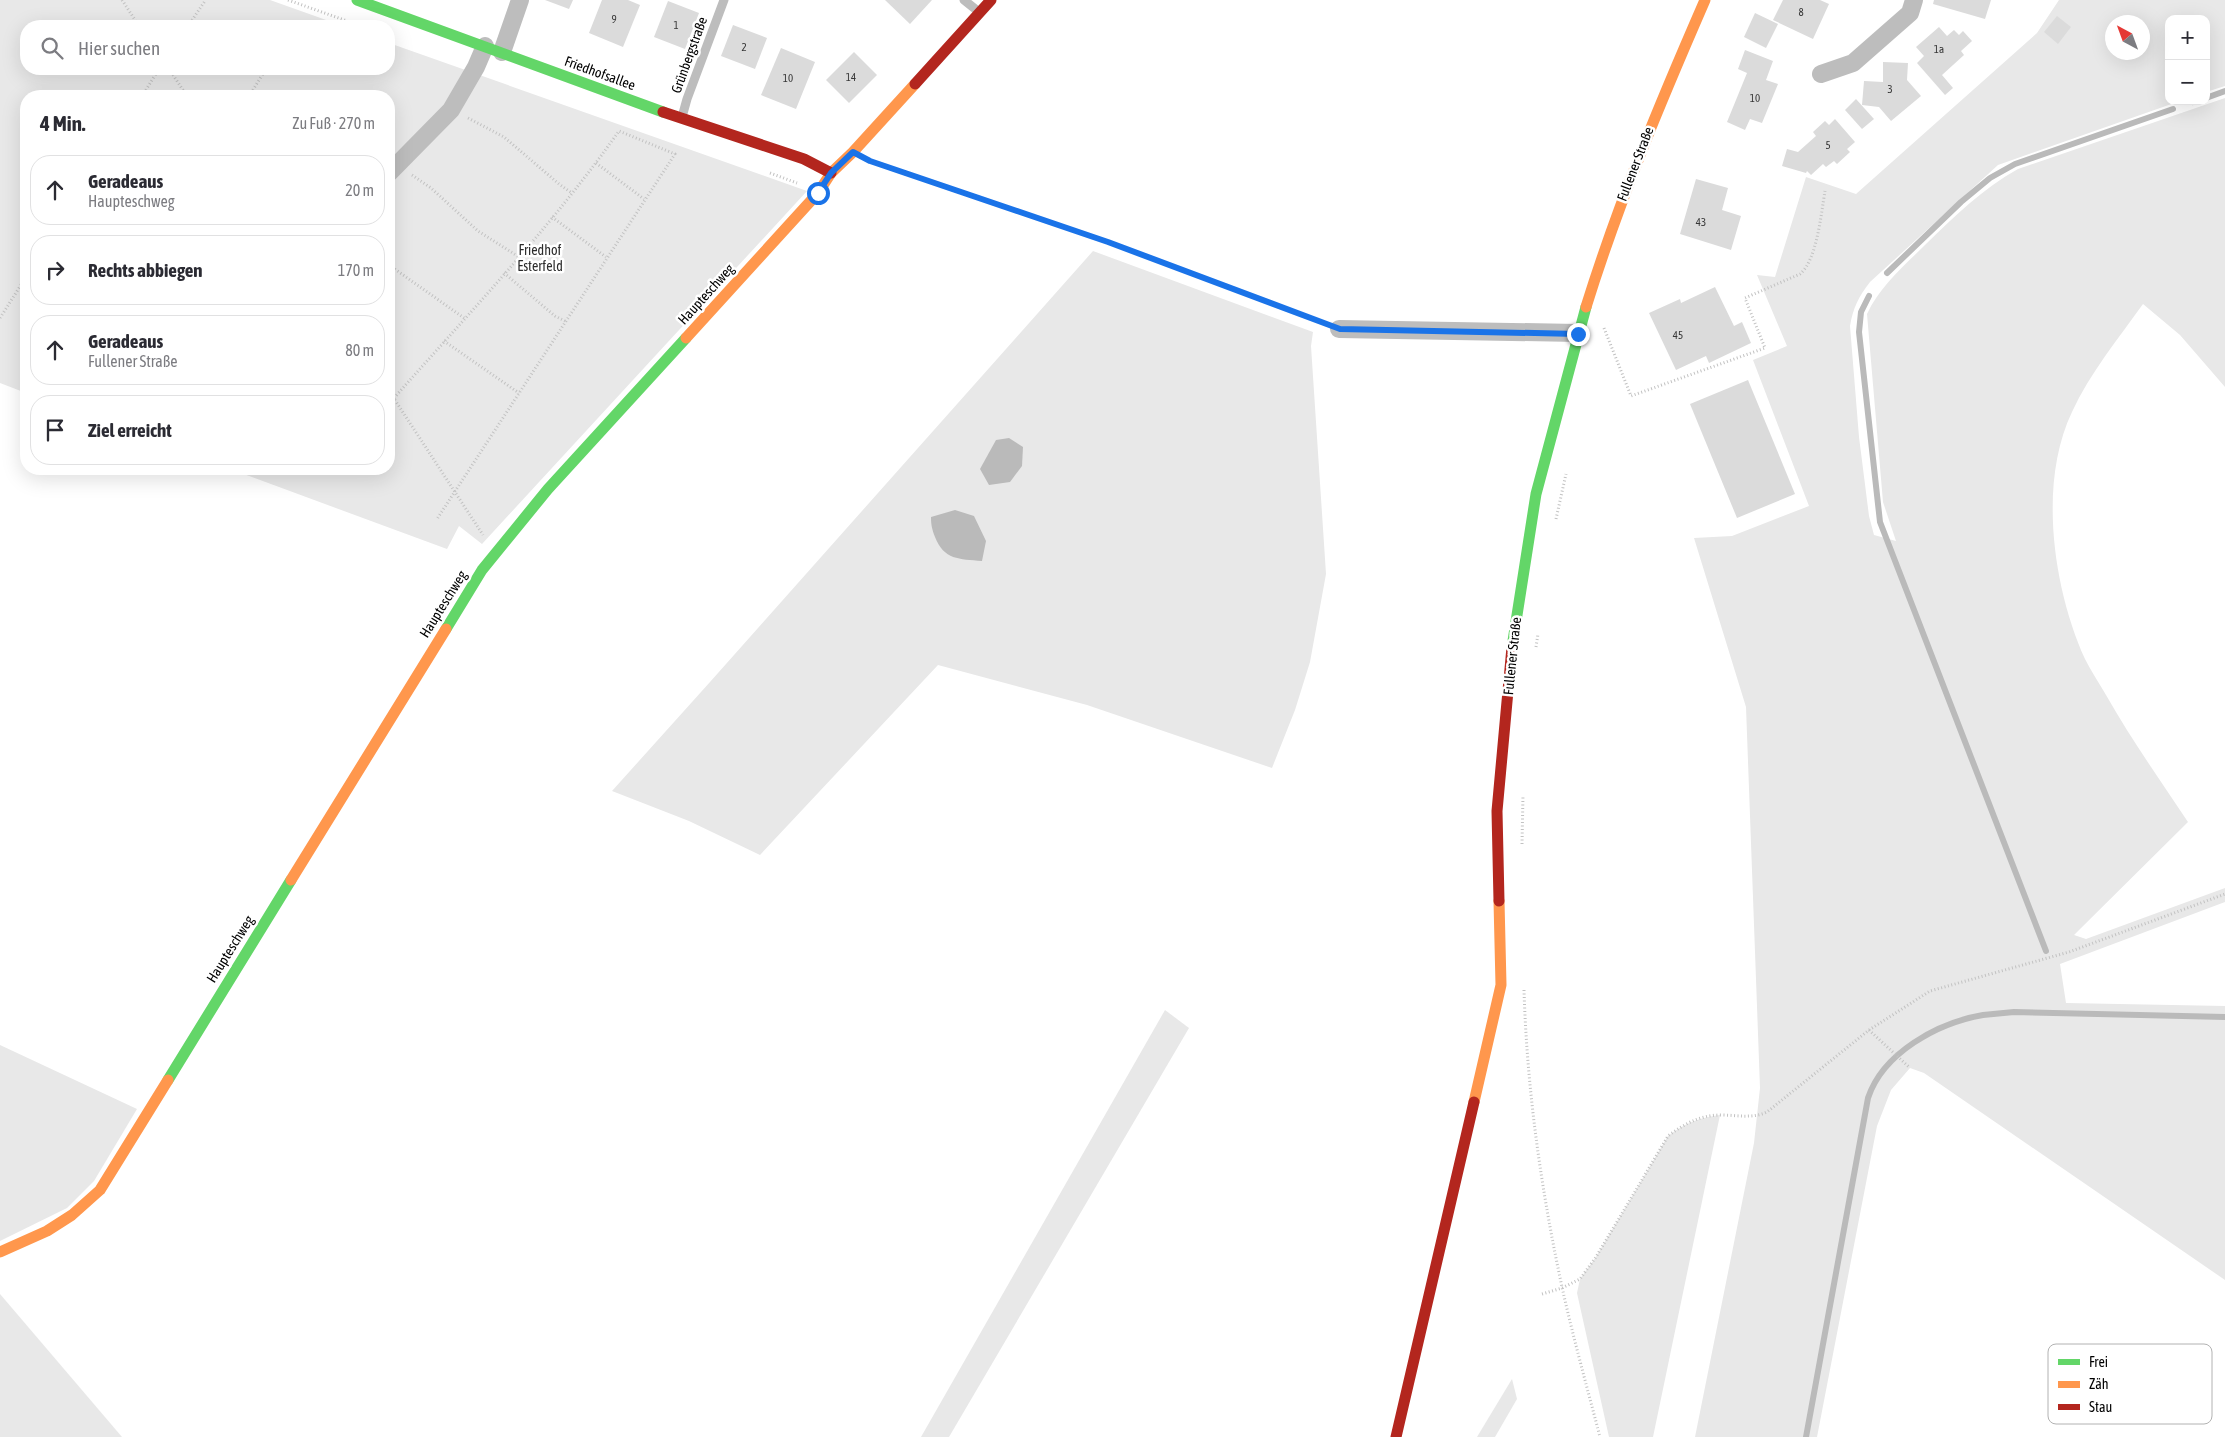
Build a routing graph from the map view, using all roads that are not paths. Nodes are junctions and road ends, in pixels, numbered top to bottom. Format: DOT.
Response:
graph roads {
  1 [pos="357,0"];
  2 [pos="520,0"];
  3 [pos="724,0"];
  4 [pos="964,0"];
  5 [pos="991,0"];
  6 [pos="1705,0"];
  7 [pos="1914,0"];
  8 [pos="979,12"];
  9 [pos="494,49"];
  10 [pos="1821,74"];
  11 [pos="682,119"];
  12 [pos="395,166"];
  13 [pos="831,173"];
  14 [pos="1340,329"];
  15 [pos="1578,334"];
  16 [pos="0,1252"];
  17 [pos="1396,1437"];
  1 -- 9 [label="street, Friedhofsallee"];
  2 -- 9 [label="street"];
  3 -- 11 [label="lane, Grünbergstraße"];
  4 -- 8 [label="lane"];
  5 -- 8 [label="street, Haupteschweg"];
  6 -- 15 [label="street, Fullener Straße"];
  7 -- 10 [label="street"];
  8 -- 13 [label="street, Haupteschweg"];
  9 -- 11 [label="street, Friedhofsallee"];
  9 -- 12 [label="street"];
  11 -- 13 [label="street, Friedhofsallee"];
  13 -- 16 [label="street, Haupteschweg"];
  14 -- 15 [label="street"];
  15 -- 17 [label="street, Fullener Straße"];
}
